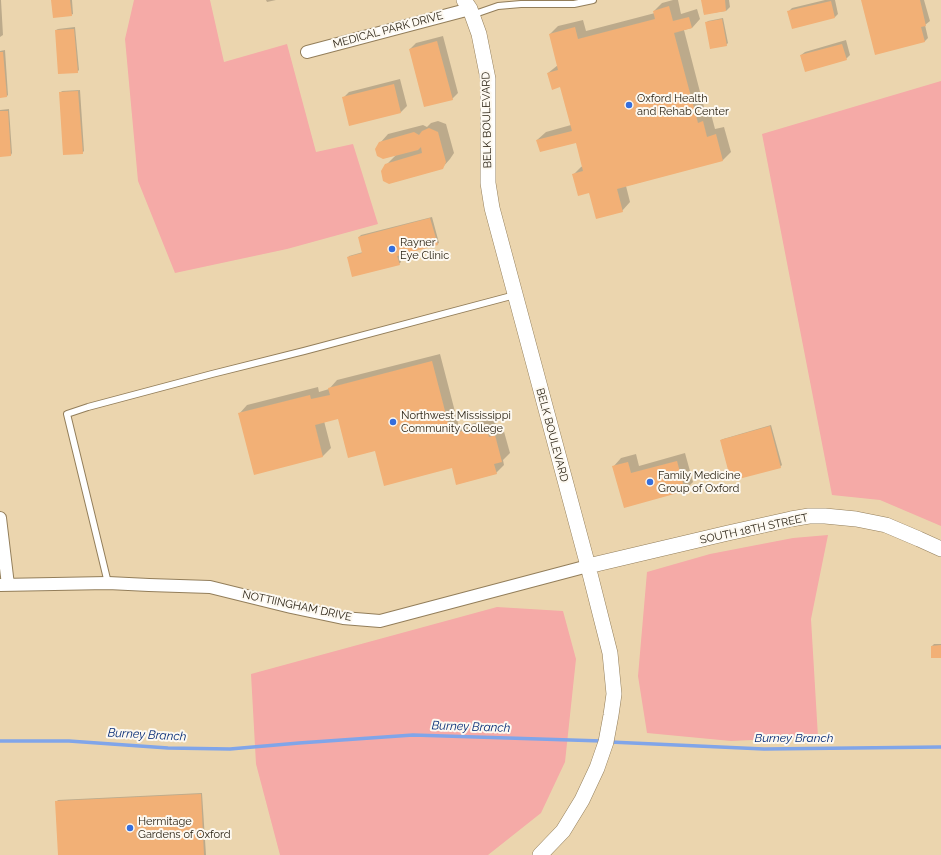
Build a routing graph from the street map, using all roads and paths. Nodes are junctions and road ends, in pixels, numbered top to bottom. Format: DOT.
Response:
graph roads {
  1 [pos="593,0"];
  2 [pos="469,8"];
  3 [pos="307,52"];
  4 [pos="515,295"];
  5 [pos="0,518"];
  6 [pos="941,549"];
  7 [pos="588,566"];
  8 [pos="108,583"];
  9 [pos="4,585"];
  10 [pos="540,855"];
  1 -- 2 [label="lane"];
  2 -- 3 [label="street, MEDICAL PARK DRIVE"];
  2 -- 4 [label="street, BELK BOULEVARD"];
  4 -- 7 [label="street, BELK BOULEVARD"];
  4 -- 8 [label="lane"];
  5 -- 9 [label="street"];
  6 -- 7 [label="street, SOUTH 18TH STREET"];
  7 -- 8 [label="street, NOTTIINGHAM DRIVE"];
  7 -- 10 [label="street, BELK BOULEVARD"];
  8 -- 9 [label="street, NOTTIINGHAM DRIVE"];
}
